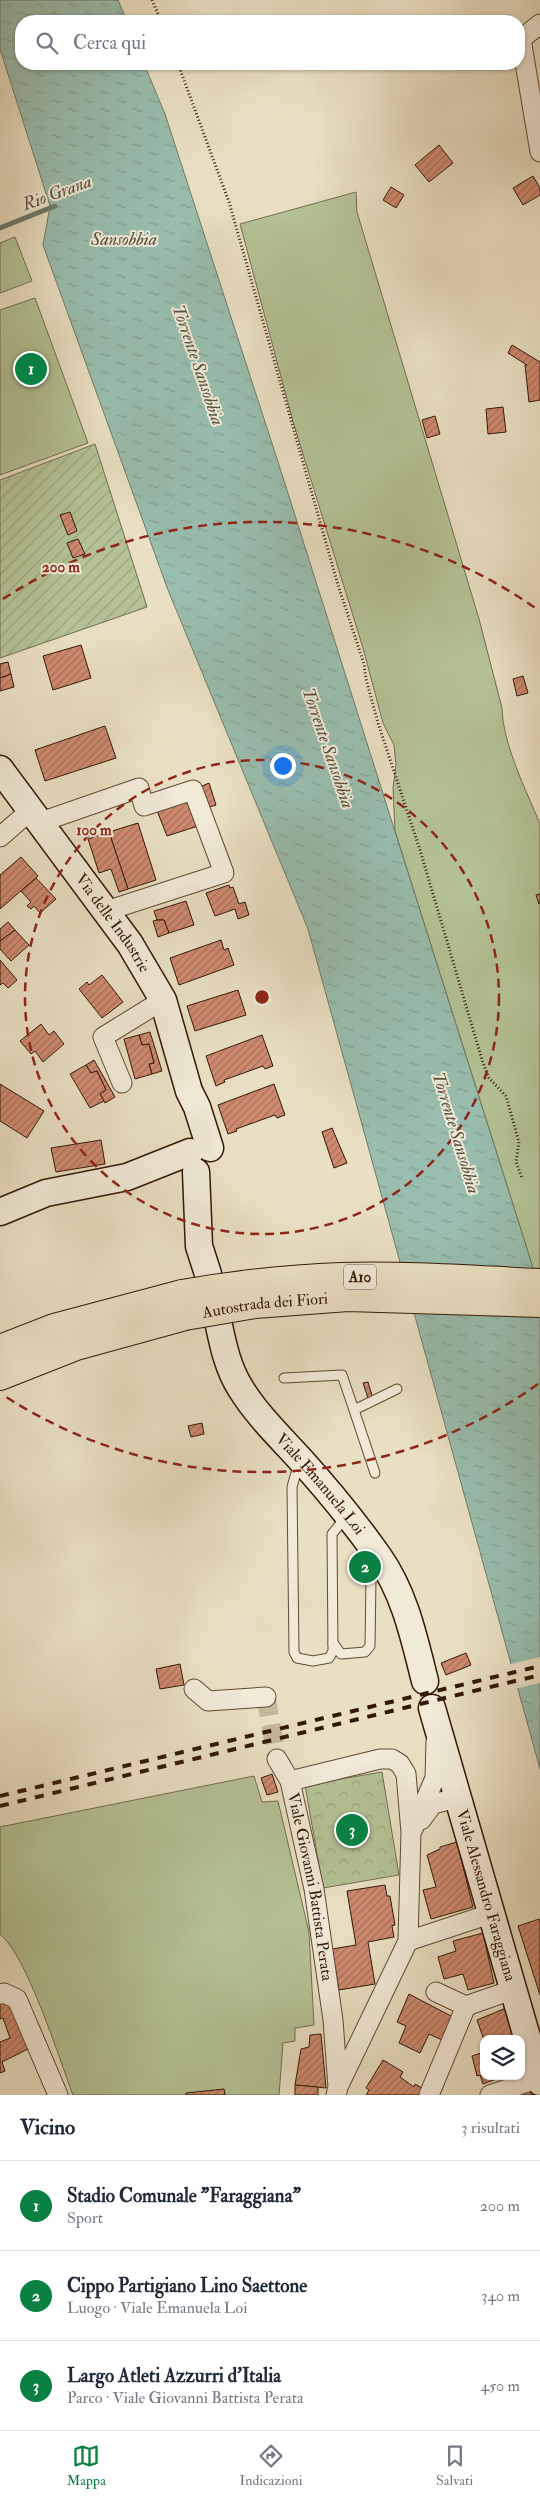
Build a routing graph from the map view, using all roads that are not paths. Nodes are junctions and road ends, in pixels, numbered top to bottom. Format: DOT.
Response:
graph roads {
  1 [pos="540,24"];
  2 [pos="525,36"];
  3 [pos="525,63"];
  4 [pos="540,152"];
  5 [pos="0,769"];
  6 [pos="36,816"];
  7 [pos="0,837"];
  8 [pos="106,911"];
  9 [pos="162,1000"];
  10 [pos="122,1083"];
  11 [pos="198,1160"];
  12 [pos="0,1212"];
  13 [pos="206,1268"];
  14 [pos="540,1283"];
  15 [pos="540,1303"];
  16 [pos="183,1305"];
  17 [pos="218,1321"];
  18 [pos="0,1349"];
  19 [pos="0,1376"];
  20 [pos="284,1378"];
  21 [pos="397,1390"];
  22 [pos="354,1410"];
  23 [pos="300,1460"];
  24 [pos="375,1473"];
  25 [pos="347,1515"];
  26 [pos="380,1558"];
  27 [pos="333,1643"];
  28 [pos="425,1681"];
  29 [pos="194,1689"];
  30 [pos="266,1697"];
  31 [pos="434,1717"];
  32 [pos="277,1758"];
  33 [pos="290,1781"];
  34 [pos="455,1792"];
  35 [pos="427,1797"];
  36 [pos="411,1832"];
  37 [pos="490,1914"];
  38 [pos="408,1941"];
  39 [pos="512,1990"];
  40 [pos="436,1992"];
  41 [pos="0,1994"];
  42 [pos="466,2006"];
  43 [pos="539,2080"];
  44 [pos="337,2091"];
  45 [pos="431,2094"];
  46 [pos="58,2095"];
  47 [pos="490,2095"];
  1 -- 2 [label="street"];
  3 -- 4 [label="street"];
  5 -- 6 [label="street, Via delle Industrie"];
  6 -- 7 [label="street"];
  6 -- 8 [label="street, Via delle Industrie"];
  6 -- 8 [label="street"];
  8 -- 9 [label="street, Via delle Industrie"];
  9 -- 10 [label="street"];
  9 -- 11 [label="street, Via delle Industrie"];
  11 -- 12 [label="street"];
  11 -- 13 [label="street"];
  14 -- 16 [label="highway, Autostrada dei Fiori / A10, bridge"];
  15 -- 16 [label="highway, Autostrada dei Fiori / A10, bridge"];
  16 -- 18 [label="highway, Autostrada dei Fiori / A10"];
  16 -- 19 [label="highway, Autostrada dei Fiori / A10"];
  17 -- 23 [label="street, Viale Emanuela Loi"];
  20 -- 22 [label="lane"];
  21 -- 22 [label="lane"];
  22 -- 24 [label="lane"];
  23 -- 25 [label="street, Viale Emanuela Loi"];
  23 -- 27 [label="lane"];
  25 -- 26 [label="street, Viale Emanuela Loi"];
  25 -- 27 [label="lane"];
  26 -- 27 [label="lane"];
  26 -- 28 [label="street, Viale Emanuela Loi"];
  29 -- 30 [label="street"];
  31 -- 34 [label="street, Viale Alessandro Faraggiana"];
  31 -- 35 [label="street, Viale Giovanni Battista Perata"];
  32 -- 33 [label="street"];
  33 -- 36 [label="street, Viale Giovanni Battista Perata"];
  33 -- 44 [label="street, Viale Giovanni Battista Perata"];
  34 -- 35 [label="street"];
  34 -- 36 [label="street"];
  34 -- 37 [label="street, Viale Alessandro Faraggiana"];
  35 -- 36 [label="street, Viale Giovanni Battista Perata"];
  36 -- 38 [label="street, Viale Giovanni Battista Perata"];
  37 -- 38 [label="street"];
  37 -- 39 [label="street, Viale Alessandro Faraggiana"];
  38 -- 44 [label="street, Viale Giovanni Battista Perata"];
  39 -- 42 [label="street"];
  39 -- 43 [label="street, Viale Alessandro Faraggiana"];
  40 -- 42 [label="street"];
  41 -- 46 [label="street"];
  42 -- 45 [label="street"];
  43 -- 47 [label="street"];
}
